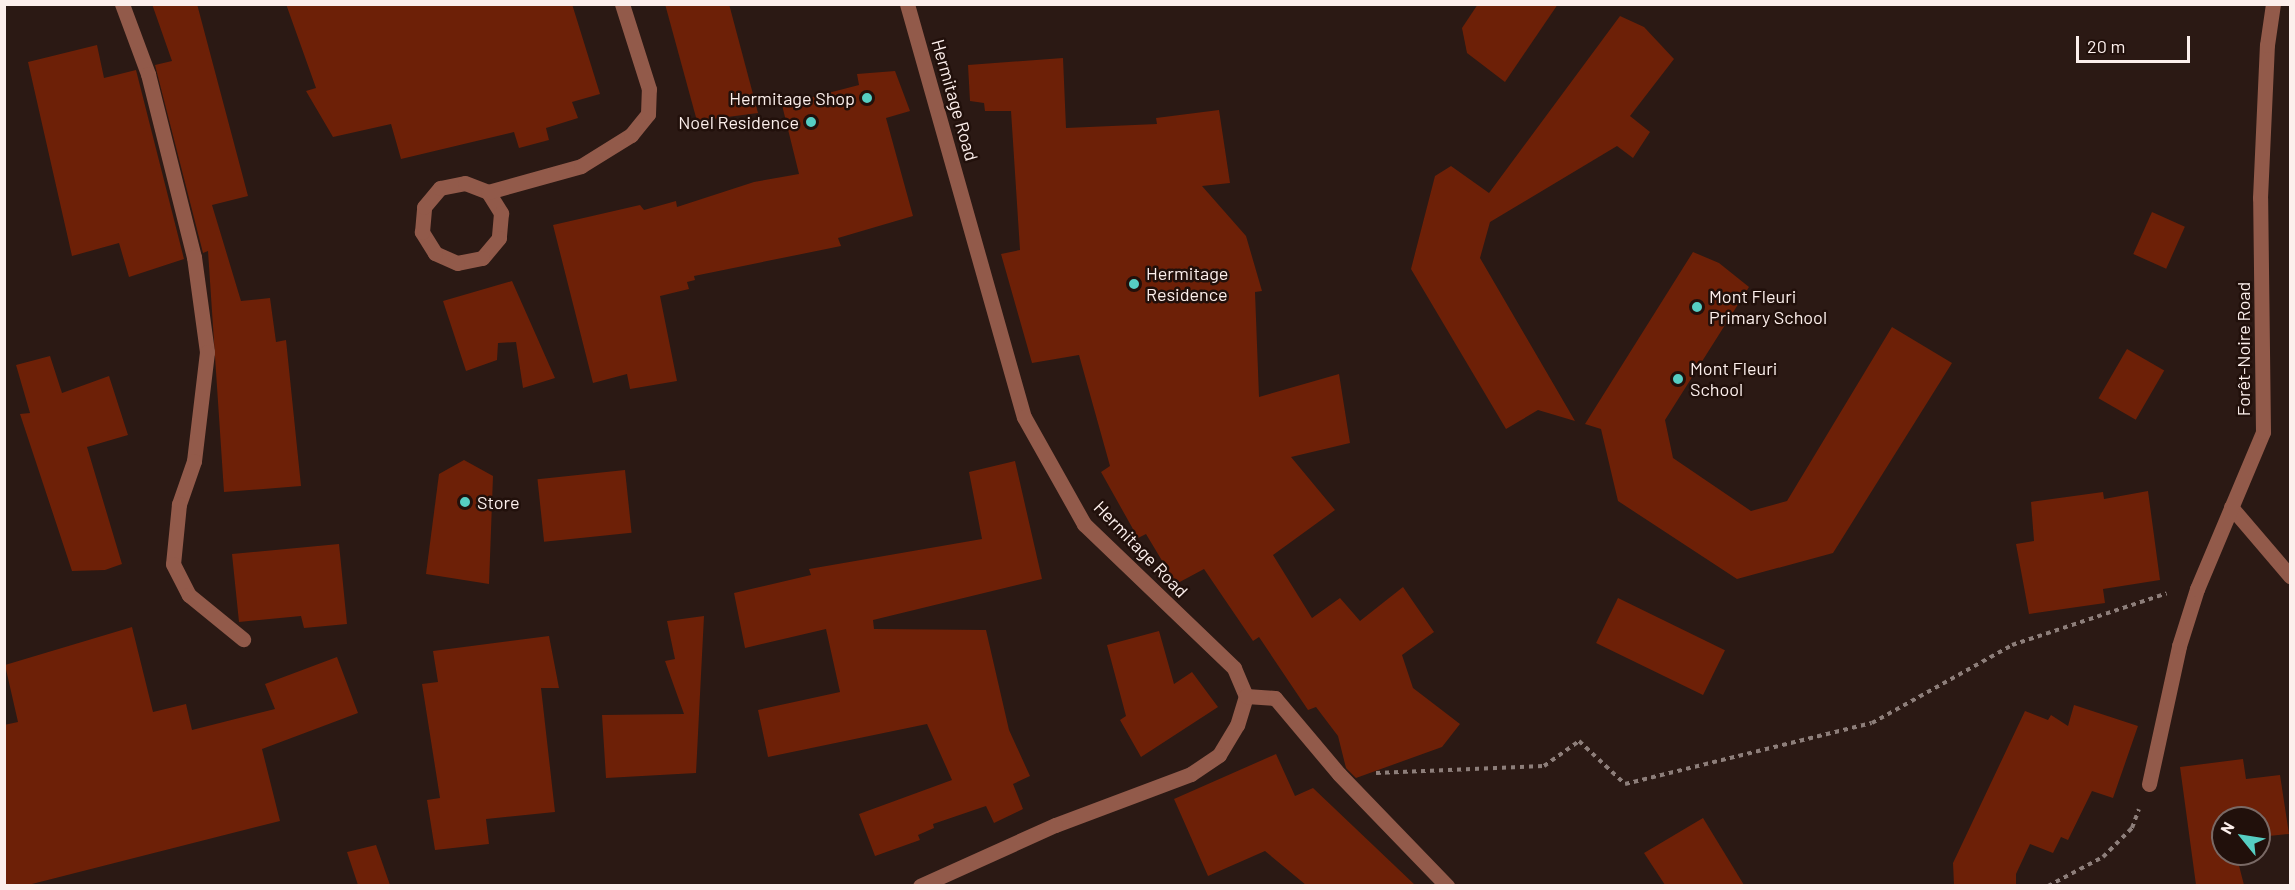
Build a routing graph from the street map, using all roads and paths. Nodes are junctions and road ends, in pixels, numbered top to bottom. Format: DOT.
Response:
graph roads {
  1 [pos="122,4"];
  2 [pos="622,4"];
  3 [pos="907,4"];
  4 [pos="2273,4"];
  5 [pos="488,192"];
  6 [pos="2231,507"];
  7 [pos="2290,576"];
  8 [pos="2197,589"];
  9 [pos="243,639"];
  10 [pos="1246,696"];
  11 [pos="1339,774"];
  12 [pos="2150,784"];
  13 [pos="920,885"];
  14 [pos="1447,885"];
  15 [pos="2048,885"];
  1 -- 9 [label="street"];
  2 -- 5 [label="street"];
  3 -- 10 [label="street, Hermitage Road"];
  4 -- 6 [label="street, Forêt-Noire Road"];
  5 -- 5 [label="street"];
  6 -- 7 [label="street"];
  6 -- 8 [label="street, Forêt-Noire Road"];
  8 -- 11 [label="path"];
  8 -- 12 [label="street, Forêt-Noire Road"];
  10 -- 11 [label="street"];
  10 -- 13 [label="street"];
  11 -- 14 [label="street"];
  12 -- 15 [label="path"];
}
